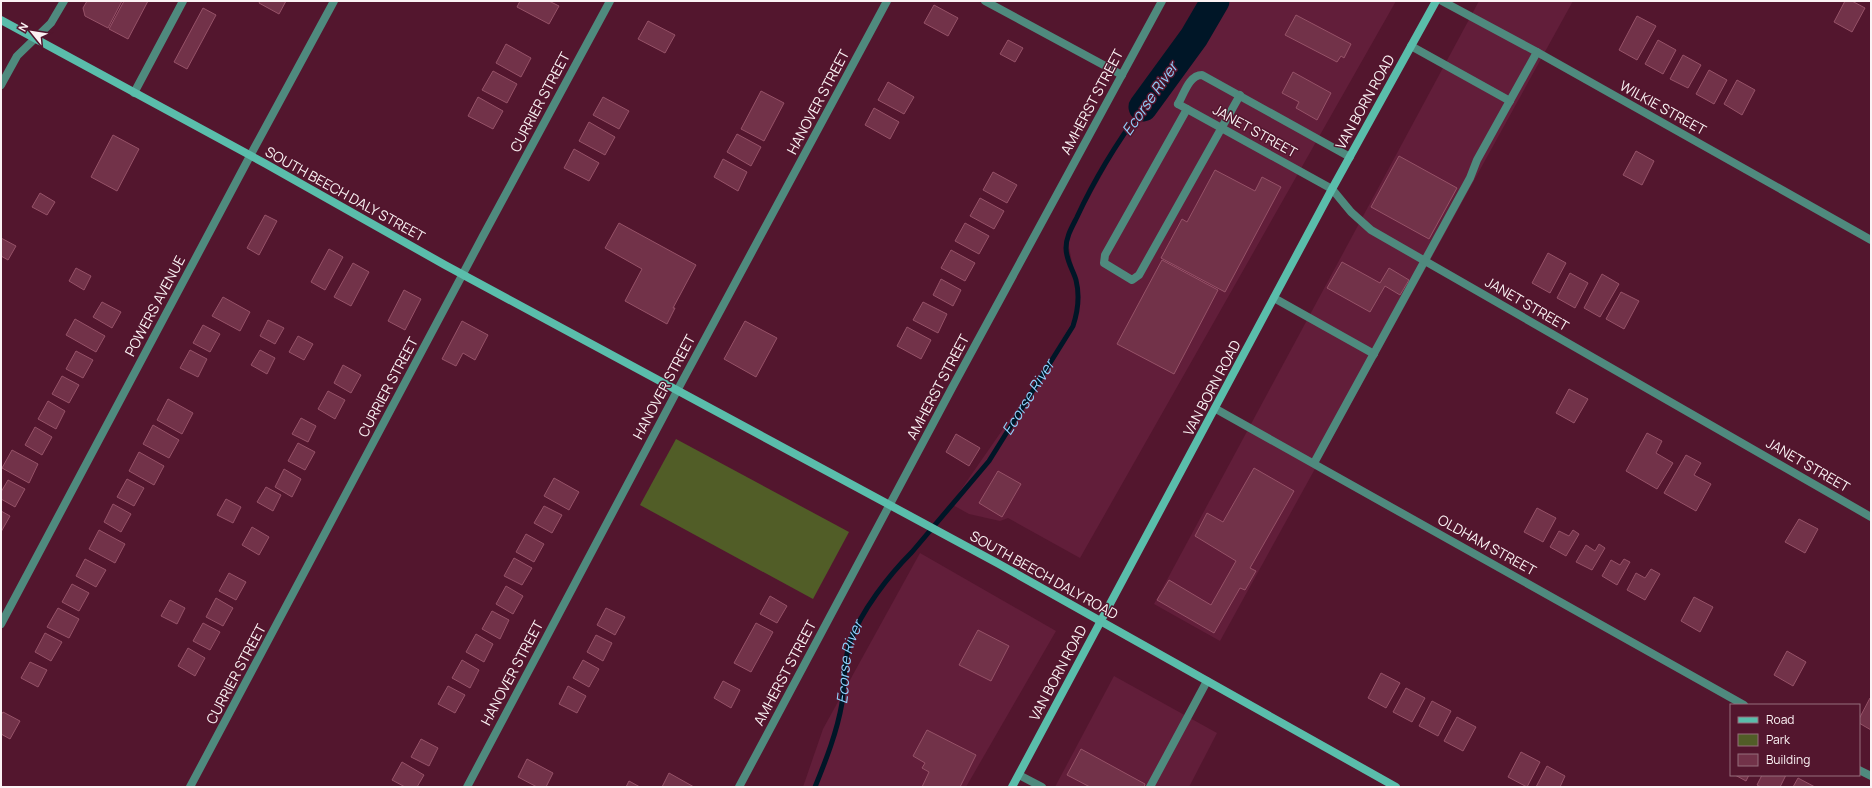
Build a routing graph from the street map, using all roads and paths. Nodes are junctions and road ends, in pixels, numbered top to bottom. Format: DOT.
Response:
graph roads {
  1 [pos="64,1"];
  2 [pos="183,1"];
  3 [pos="334,1"];
  4 [pos="610,1"];
  5 [pos="887,1"];
  6 [pos="985,1"];
  7 [pos="1162,1"];
  8 [pos="1436,1"];
  9 [pos="1442,1"];
  10 [pos="1,20"];
  11 [pos="36,39"];
  12 [pos="1411,46"];
  13 [pos="1537,52"];
  14 [pos="1122,75"];
  15 [pos="1,85"];
  16 [pos="134,93"];
  17 [pos="1240,95"];
  18 [pos="1510,101"];
  19 [pos="1187,109"];
  20 [pos="1222,128"];
  21 [pos="250,156"];
  22 [pos="1350,157"];
  23 [pos="1332,189"];
  24 [pos="1871,240"];
  25 [pos="1425,261"];
  26 [pos="463,274"];
  27 [pos="1274,298"];
  28 [pos="1374,354"];
  29 [pos="677,391"];
  30 [pos="1216,409"];
  31 [pos="1314,463"];
  32 [pos="889,506"];
  33 [pos="1871,517"];
  34 [pos="1101,622"];
  35 [pos="1,624"];
  36 [pos="1208,681"];
  37 [pos="1742,704"];
  38 [pos="1860,770"];
  39 [pos="1019,775"];
  40 [pos="1871,776"];
  41 [pos="190,787"];
  42 [pos="466,787"];
  43 [pos="740,787"];
  44 [pos="1012,787"];
  45 [pos="1042,787"];
  46 [pos="1150,787"];
  47 [pos="1396,787"];
  1 -- 11 [label="street"];
  2 -- 16 [label="street"];
  3 -- 21 [label="street, POWERS AVENUE"];
  4 -- 26 [label="street, CURRIER STREET"];
  5 -- 29 [label="street, HANOVER STREET"];
  6 -- 14 [label="street"];
  7 -- 14 [label="street, AMHERST STREET"];
  8 -- 12 [label="main road, VAN BORN ROAD"];
  9 -- 13 [label="street, WILKIE STREET"];
  10 -- 11 [label="main road, SOUTH BEECH DALY STREET"];
  11 -- 15 [label="street"];
  11 -- 16 [label="main road, SOUTH BEECH DALY STREET"];
  12 -- 18 [label="street"];
  12 -- 22 [label="main road, VAN BORN ROAD"];
  13 -- 18 [label="street"];
  13 -- 24 [label="street, WILKIE STREET"];
  14 -- 32 [label="street, AMHERST STREET"];
  16 -- 21 [label="main road, SOUTH BEECH DALY STREET"];
  17 -- 19 [label="street, JANET STREET"];
  17 -- 20 [label="street"];
  17 -- 22 [label="street"];
  18 -- 25 [label="street"];
  19 -- 20 [label="street, JANET STREET"];
  19 -- 20 [label="street"];
  20 -- 23 [label="street, JANET STREET"];
  21 -- 26 [label="main road, SOUTH BEECH DALY STREET"];
  21 -- 35 [label="street, POWERS AVENUE"];
  22 -- 23 [label="main road, VAN BORN ROAD"];
  23 -- 25 [label="street, JANET STREET"];
  23 -- 27 [label="main road, VAN BORN ROAD"];
  25 -- 28 [label="street"];
  25 -- 33 [label="street, JANET STREET"];
  26 -- 29 [label="main road, SOUTH BEECH DALY STREET"];
  26 -- 41 [label="street, CURRIER STREET"];
  27 -- 28 [label="street"];
  27 -- 30 [label="main road, VAN BORN ROAD"];
  28 -- 31 [label="street"];
  29 -- 32 [label="main road, SOUTH BEECH DALY ROAD"];
  29 -- 42 [label="street, HANOVER STREET"];
  30 -- 31 [label="street, OLDHAM STREET"];
  30 -- 34 [label="main road, VAN BORN ROAD"];
  31 -- 37 [label="street, OLDHAM STREET"];
  32 -- 34 [label="main road, SOUTH BEECH DALY ROAD"];
  32 -- 43 [label="street, AMHERST STREET"];
  34 -- 36 [label="main road, SOUTH BEECH DALY ROAD"];
  34 -- 39 [label="main road, VAN BORN ROAD"];
  36 -- 46 [label="street"];
  36 -- 47 [label="main road, SOUTH BEECH DALY ROAD"];
  38 -- 40 [label="street"];
  39 -- 44 [label="main road, VAN BORN ROAD"];
  39 -- 45 [label="street"];
}
